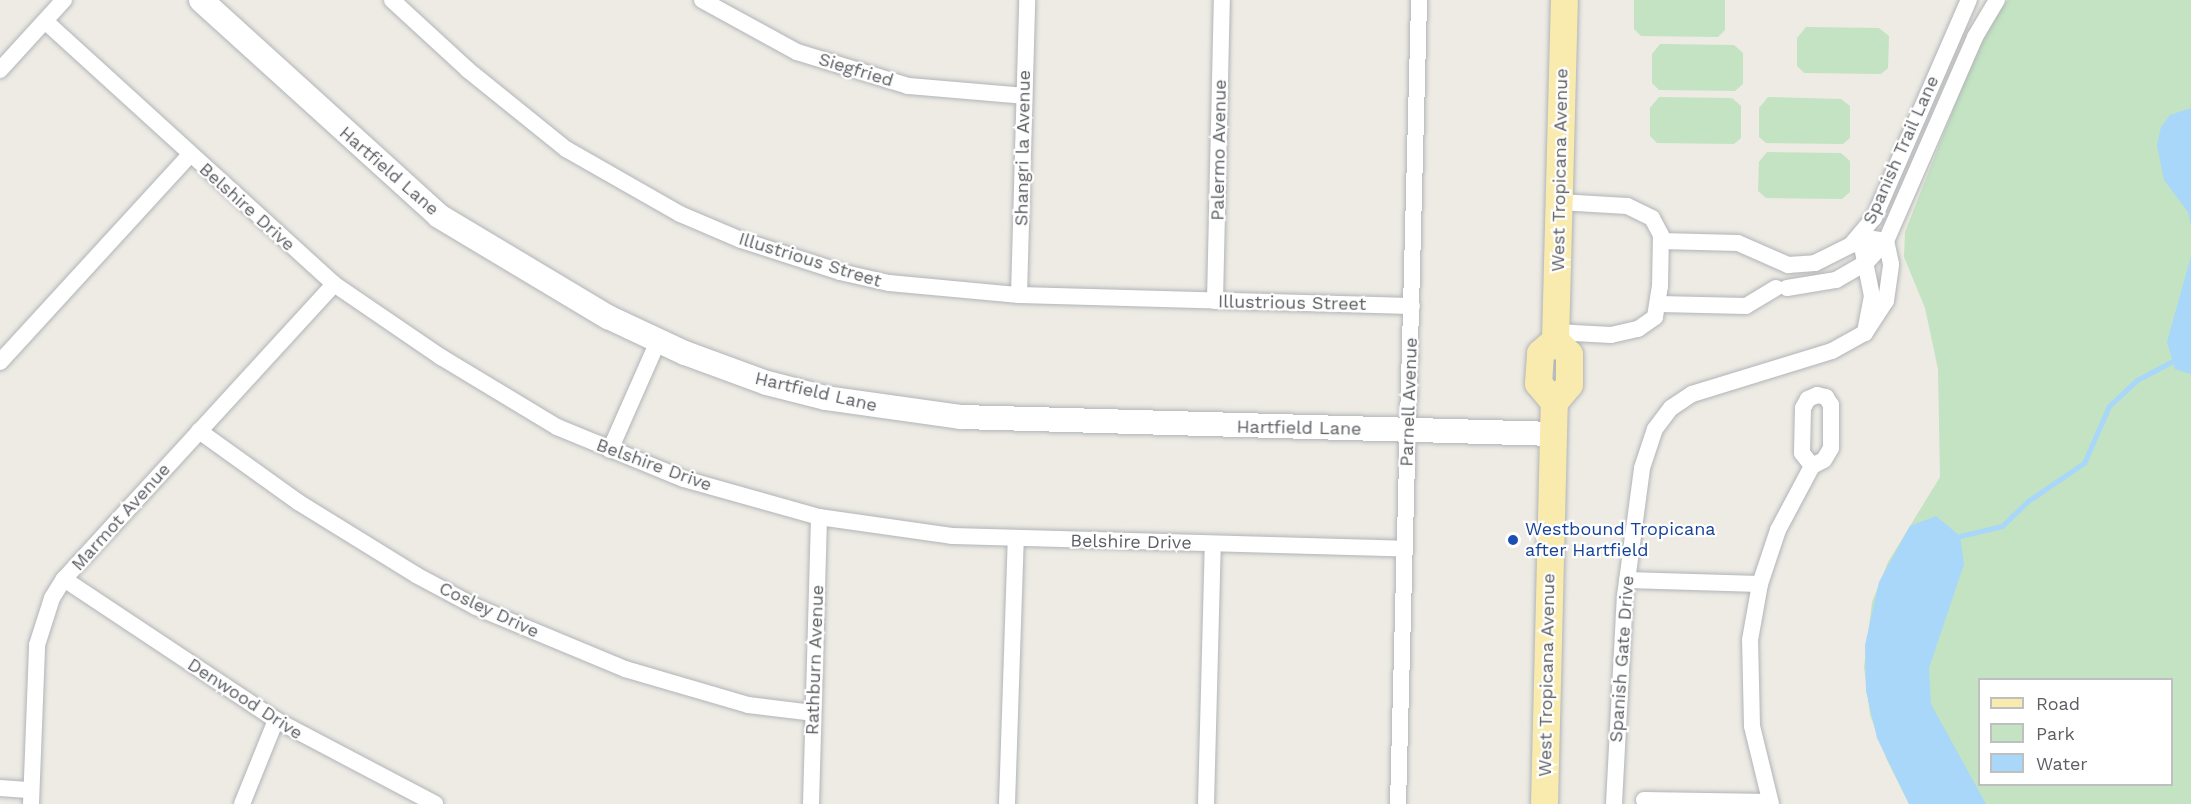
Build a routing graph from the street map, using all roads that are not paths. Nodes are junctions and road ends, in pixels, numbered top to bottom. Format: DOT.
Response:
graph roads {
  1 [pos="64,0"];
  2 [pos="201,0"];
  3 [pos="392,0"];
  4 [pos="702,0"];
  5 [pos="1027,0"];
  6 [pos="1222,0"];
  7 [pos="1419,0"];
  8 [pos="1564,0"];
  9 [pos="1997,0"];
  10 [pos="1967,1"];
  11 [pos="1987,14"];
  12 [pos="45,21"];
  13 [pos="0,70"];
  14 [pos="1024,96"];
  15 [pos="190,155"];
  16 [pos="1559,202"];
  17 [pos="1860,237"];
  18 [pos="1661,241"];
  19 [pos="1886,241"];
  20 [pos="1866,263"];
  21 [pos="334,284"];
  22 [pos="1019,295"];
  23 [pos="1215,301"];
  24 [pos="1659,304"];
  25 [pos="1412,306"];
  26 [pos="1865,333"];
  27 [pos="1556,336"];
  28 [pos="658,341"];
  29 [pos="0,362"];
  30 [pos="1408,430"];
  31 [pos="199,431"];
  32 [pos="1553,434"];
  33 [pos="610,450"];
  34 [pos="1812,466"];
  35 [pos="819,517"];
  36 [pos="1016,539"];
  37 [pos="1213,544"];
  38 [pos="1405,549"];
  39 [pos="64,579"];
  40 [pos="1627,580"];
  41 [pos="1760,584"];
  42 [pos="813,713"];
  43 [pos="276,720"];
  44 [pos="0,788"];
  45 [pos="31,797"];
  46 [pos="1644,800"];
  47 [pos="1771,803"];
  48 [pos="242,804"];
  49 [pos="435,804"];
  50 [pos="811,804"];
  51 [pos="1007,804"];
  52 [pos="1206,804"];
  53 [pos="1398,804"];
  54 [pos="1544,804"];
  55 [pos="1614,804"];
  1 -- 12 [label="street"];
  2 -- 28 [label="street, Hartfield Lane"];
  3 -- 22 [label="street, Illustrious Street"];
  4 -- 14 [label="street, Siegfried"];
  5 -- 14 [label="street, Shangri la Avenue"];
  6 -- 23 [label="street, Palermo Avenue"];
  7 -- 25 [label="street, Parnell Avenue"];
  8 -- 16 [label="main road, West Tropicana Avenue"];
  9 -- 11 [label="street, Spanish Trail Lane"];
  10 -- 11 [label="street"];
  10 -- 17 [label="street, Spanish Trail Lane"];
  11 -- 19 [label="street, Spanish Trail Lane"];
  12 -- 13 [label="street"];
  12 -- 15 [label="street, Belshire Drive"];
  14 -- 22 [label="street, Shangri la Avenue"];
  15 -- 21 [label="street, Belshire Drive"];
  15 -- 29 [label="street"];
  16 -- 18 [label="street"];
  16 -- 27 [label="main road, West Tropicana Avenue"];
  17 -- 18 [label="street, Spanish Trail Lane"];
  17 -- 19 [label="street"];
  17 -- 20 [label="street"];
  18 -- 24 [label="street"];
  19 -- 20 [label="street, Spanish Trail Lane"];
  19 -- 26 [label="street, Spanish Gate Drive"];
  20 -- 24 [label="street, Spanish Trail Lane"];
  20 -- 26 [label="street"];
  21 -- 31 [label="street, Marmot Avenue"];
  21 -- 33 [label="street, Belshire Drive"];
  22 -- 23 [label="street, Illustrious Street"];
  23 -- 25 [label="street, Illustrious Street"];
  24 -- 27 [label="street"];
  25 -- 30 [label="street, Parnell Avenue"];
  26 -- 40 [label="street, Spanish Gate Drive"];
  27 -- 32 [label="main road, West Tropicana Avenue"];
  28 -- 30 [label="street, Hartfield Lane"];
  28 -- 33 [label="street"];
  30 -- 32 [label="street, Hartfield Lane"];
  30 -- 38 [label="street, Parnell Avenue"];
  31 -- 39 [label="street, Marmot Avenue"];
  31 -- 42 [label="street, Cosley Drive"];
  32 -- 54 [label="main road, West Tropicana Avenue"];
  33 -- 35 [label="street, Belshire Drive"];
  34 -- 41 [label="street"];
  35 -- 36 [label="street, Belshire Drive"];
  35 -- 42 [label="street, Rathburn Avenue"];
  36 -- 37 [label="street, Belshire Drive"];
  36 -- 51 [label="street"];
  37 -- 38 [label="street, Belshire Drive"];
  37 -- 52 [label="street"];
  38 -- 53 [label="street, Parnell Avenue"];
  39 -- 43 [label="street, Denwood Drive"];
  39 -- 45 [label="street, Marmot Avenue"];
  40 -- 41 [label="street"];
  40 -- 55 [label="street, Spanish Gate Drive"];
  41 -- 47 [label="street"];
  42 -- 50 [label="street, Rathburn Avenue"];
  43 -- 48 [label="street"];
  43 -- 49 [label="street, Denwood Drive"];
  44 -- 45 [label="street"];
  46 -- 47 [label="street"];
}
